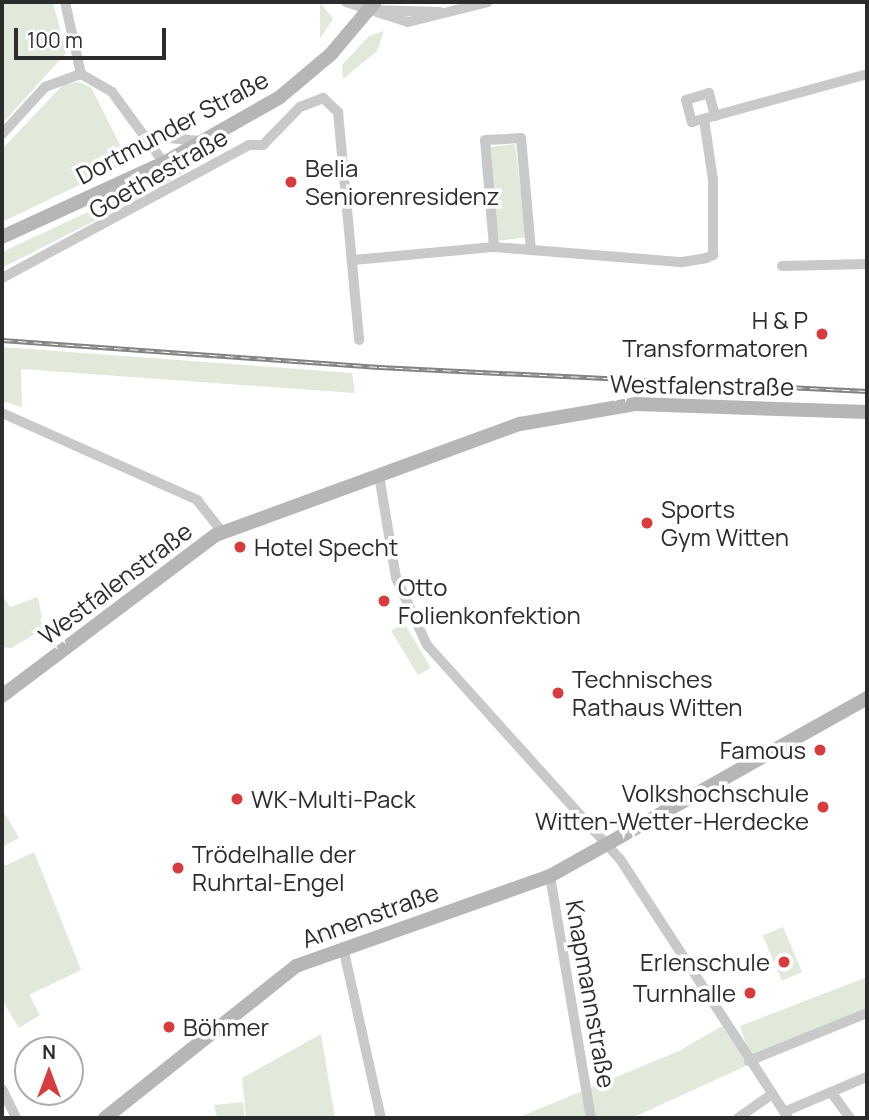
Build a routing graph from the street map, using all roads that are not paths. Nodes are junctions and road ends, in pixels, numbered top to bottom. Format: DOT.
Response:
graph roads {
  1 [pos="65,2"];
  2 [pos="346,2"];
  3 [pos="406,2"];
  4 [pos="488,2"];
  5 [pos="372,6"];
  6 [pos="418,11"];
  7 [pos="447,12"];
  8 [pos="81,74"];
  9 [pos="867,74"];
  10 [pos="715,116"];
  11 [pos="704,119"];
  12 [pos="2,134"];
  13 [pos="147,136"];
  14 [pos="204,141"];
  15 [pos="164,163"];
  16 [pos="2,237"];
  17 [pos="494,247"];
  18 [pos="531,250"];
  19 [pos="354,260"];
  20 [pos="867,264"];
  21 [pos="782,266"];
  22 [pos="2,278"];
  23 [pos="359,340"];
  24 [pos="867,412"];
  25 [pos="2,413"];
  26 [pos="379,475"];
  27 [pos="223,533"];
  28 [pos="2,696"];
  29 [pos="867,698"];
  30 [pos="607,845"];
  31 [pos="550,876"];
  32 [pos="343,947"];
  33 [pos="867,1013"];
  34 [pos="749,1061"];
  35 [pos="867,1077"];
  36 [pos="2,1089"];
  37 [pos="831,1092"];
  38 [pos="772,1094"];
  39 [pos="786,1115"];
  40 [pos="16,1118"];
  41 [pos="104,1118"];
  42 [pos="381,1118"];
  43 [pos="590,1118"];
  44 [pos="738,1118"];
  45 [pos="850,1118"];
  1 -- 8 [label="street"];
  2 -- 5 [label="street"];
  3 -- 6 [label="street"];
  4 -- 7 [label="street"];
  5 -- 6 [label="street"];
  5 -- 7 [label="street"];
  5 -- 14 [label="street, Dortmunder Straße"];
  6 -- 7 [label="street"];
  8 -- 12 [label="street"];
  8 -- 13 [label="street, Goethestraße"];
  9 -- 10 [label="street"];
  10 -- 11 [label="street"];
  10 -- 11 [label="street"];
  11 -- 18 [label="street"];
  13 -- 14 [label="street, Goethestraße"];
  13 -- 15 [label="street, Goethestraße"];
  14 -- 15 [label="street, Dortmunder Straße"];
  15 -- 16 [label="street, Dortmunder Straße"];
  17 -- 18 [label="street"];
  17 -- 18 [label="street"];
  17 -- 19 [label="street"];
  19 -- 22 [label="street, Goethestraße"];
  19 -- 23 [label="street, Goethestraße"];
  20 -- 21 [label="street"];
  24 -- 26 [label="street, Westfalenstraße"];
  25 -- 27 [label="street"];
  26 -- 27 [label="street, Westfalenstraße"];
  26 -- 30 [label="street"];
  27 -- 28 [label="street, Westfalenstraße"];
  29 -- 30 [label="street, Annenstraße"];
  30 -- 31 [label="street, Annenstraße"];
  30 -- 34 [label="street"];
  31 -- 32 [label="street, Annenstraße"];
  31 -- 43 [label="street, Knapmannstraße"];
  32 -- 41 [label="street, Annenstraße"];
  32 -- 42 [label="street"];
  33 -- 34 [label="street"];
  34 -- 38 [label="street"];
  35 -- 37 [label="street"];
  36 -- 40 [label="street"];
  37 -- 39 [label="street"];
  37 -- 45 [label="street"];
  38 -- 39 [label="street"];
  38 -- 44 [label="street"];
}
